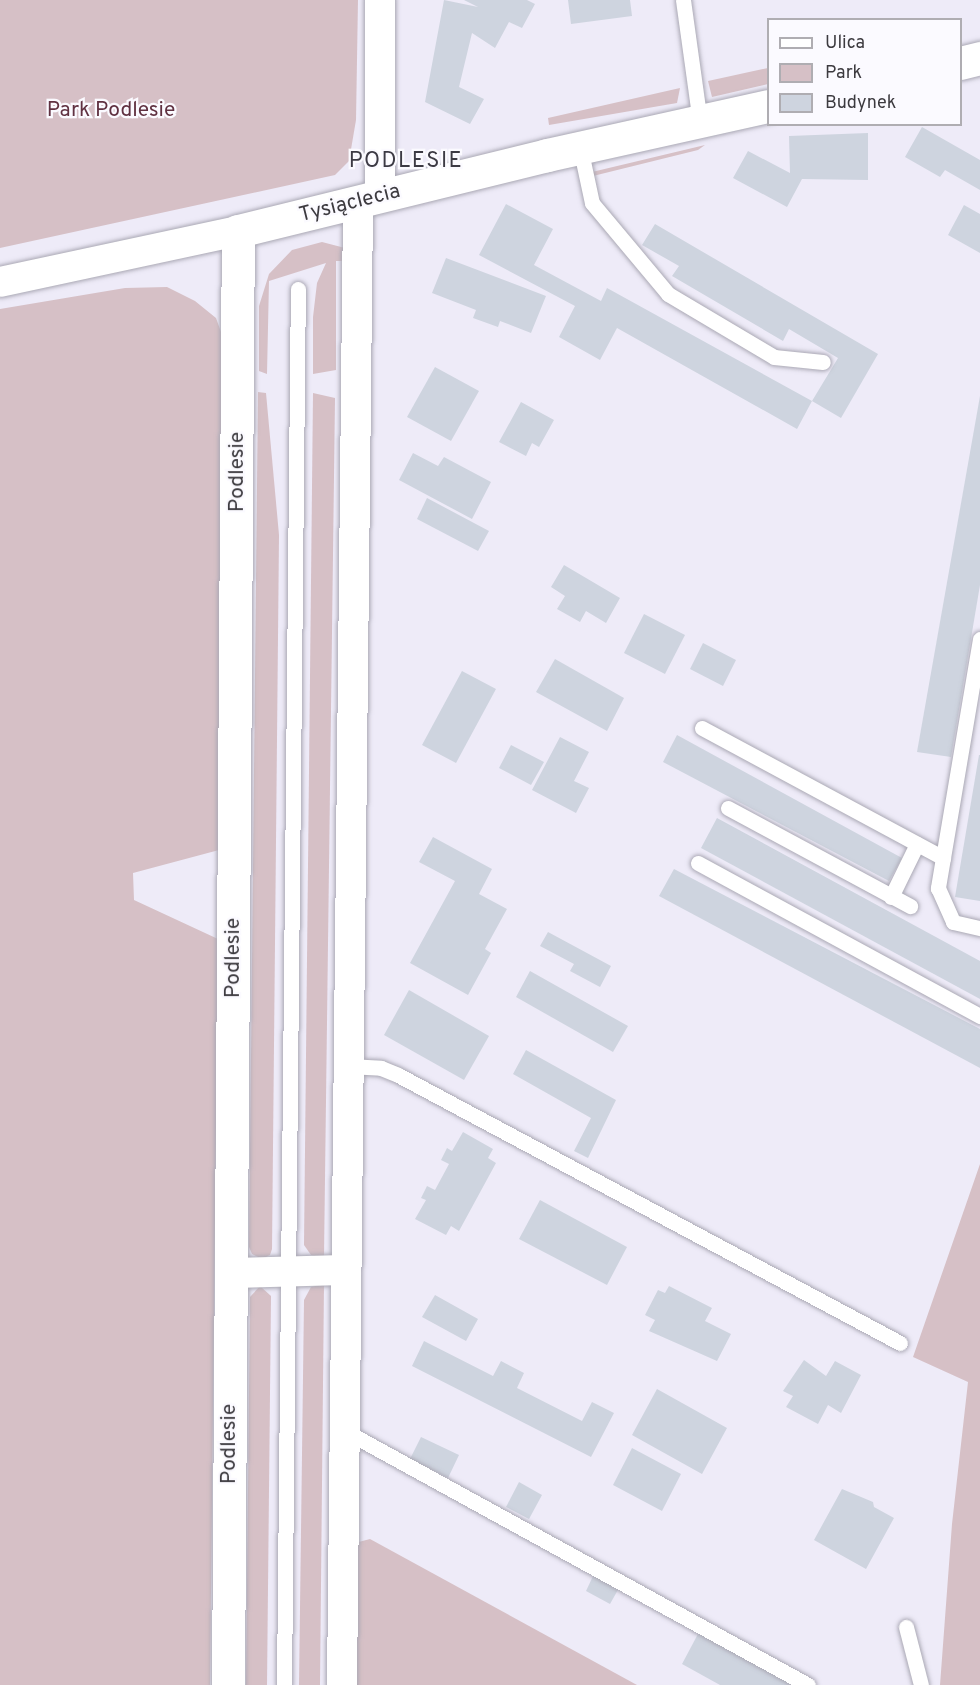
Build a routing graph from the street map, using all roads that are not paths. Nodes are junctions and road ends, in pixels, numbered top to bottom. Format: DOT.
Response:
graph roads {
  1 [pos="380,0"];
  2 [pos="683,0"];
  3 [pos="980,58"];
  4 [pos="962,62"];
  5 [pos="767,106"];
  6 [pos="700,122"];
  7 [pos="580,147"];
  8 [pos="369,200"];
  9 [pos="238,231"];
  10 [pos="0,282"];
  11 [pos="298,289"];
  12 [pos="824,362"];
  13 [pos="980,639"];
  14 [pos="702,728"];
  15 [pos="728,808"];
  16 [pos="917,844"];
  17 [pos="943,858"];
  18 [pos="698,862"];
  19 [pos="891,897"];
  20 [pos="910,906"];
  21 [pos="980,928"];
  22 [pos="980,1016"];
  23 [pos="348,1066"];
  24 [pos="346,1270"];
  25 [pos="288,1272"];
  26 [pos="231,1273"];
  27 [pos="900,1343"];
  28 [pos="345,1431"];
  29 [pos="906,1627"];
  30 [pos="228,1685"];
  31 [pos="284,1685"];
  32 [pos="342,1685"];
  33 [pos="808,1685"];
  34 [pos="921,1685"];
  1 -- 8 [label="street"];
  2 -- 6 [label="lane"];
  3 -- 4 [label="street"];
  5 -- 6 [label="street, Tysiąclecia"];
  6 -- 7 [label="street, Tysiąclecia"];
  7 -- 8 [label="street, Tysiąclecia"];
  7 -- 12 [label="lane"];
  8 -- 9 [label="street, Tysiąclecia"];
  8 -- 23 [label="street"];
  9 -- 10 [label="street, Tysiąclecia"];
  9 -- 26 [label="street, Podlesie"];
  11 -- 25 [label="lane"];
  13 -- 17 [label="lane"];
  14 -- 16 [label="lane"];
  15 -- 19 [label="lane"];
  16 -- 17 [label="lane"];
  16 -- 19 [label="lane"];
  17 -- 21 [label="lane"];
  18 -- 22 [label="lane"];
  19 -- 20 [label="lane"];
  23 -- 24 [label="street"];
  23 -- 27 [label="lane"];
  24 -- 25 [label="street"];
  24 -- 28 [label="street"];
  25 -- 26 [label="street"];
  25 -- 31 [label="lane"];
  26 -- 30 [label="street, Podlesie"];
  28 -- 32 [label="street"];
  28 -- 33 [label="lane"];
  29 -- 34 [label="lane"];
}
